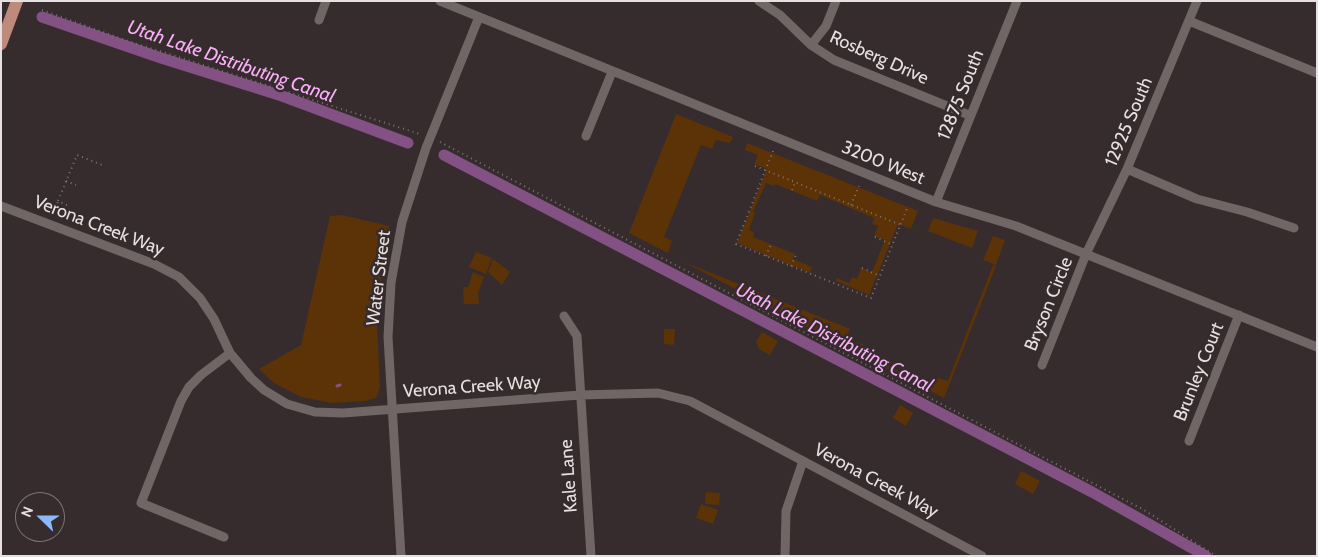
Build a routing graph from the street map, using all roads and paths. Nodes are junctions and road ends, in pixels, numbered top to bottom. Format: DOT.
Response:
graph roads {
  1 [pos="17,1"];
  2 [pos="326,1"];
  3 [pos="440,1"];
  4 [pos="759,1"];
  5 [pos="836,1"];
  6 [pos="1017,1"];
  7 [pos="1197,1"];
  8 [pos="42,10"];
  9 [pos="479,17"];
  10 [pos="319,20"];
  11 [pos="1189,21"];
  12 [pos="1,44"];
  13 [pos="811,45"];
  14 [pos="612,72"];
  15 [pos="1317,73"];
  16 [pos="969,115"];
  17 [pos="420,134"];
  18 [pos="586,136"];
  19 [pos="438,141"];
  20 [pos="773,151"];
  21 [pos="102,166"];
  22 [pos="755,166"];
  23 [pos="1127,169"];
  24 [pos="66,181"];
  25 [pos="795,182"];
  26 [pos="76,185"];
  27 [pos="859,186"];
  28 [pos="792,190"];
  29 [pos="58,201"];
  30 [pos="936,202"];
  31 [pos="68,205"];
  32 [pos="852,205"];
  33 [pos="1,206"];
  34 [pos="908,206"];
  35 [pos="56,208"];
  36 [pos="900,225"];
  37 [pos="1294,228"];
  38 [pos="874,237"];
  39 [pos="771,244"];
  40 [pos="893,245"];
  41 [pos="1086,254"];
  42 [pos="796,255"];
  43 [pos="766,256"];
  44 [pos="791,266"];
  45 [pos="862,268"];
  46 [pos="880,276"];
  47 [pos="1239,315"];
  48 [pos="564,316"];
  49 [pos="1317,347"];
  50 [pos="230,352"];
  51 [pos="1042,365"];
  52 [pos="580,395"];
  53 [pos="392,409"];
  54 [pos="1189,441"];
  55 [pos="804,461"];
  56 [pos="224,536"];
  57 [pos="401,556"];
  58 [pos="591,556"];
  59 [pos="785,556"];
  60 [pos="982,556"];
  61 [pos="1216,556"];
  1 -- 12 [label="main road"];
  2 -- 10 [label="street"];
  3 -- 9 [label="street, 3200 West"];
  4 -- 13 [label="street, Rosberg Drive"];
  5 -- 13 [label="street"];
  6 -- 16 [label="street, 12875 South"];
  7 -- 11 [label="street, 12925 South"];
  8 -- 17 [label="path"];
  9 -- 14 [label="street, 3200 West"];
  9 -- 53 [label="street, Water Street"];
  11 -- 15 [label="street"];
  11 -- 23 [label="street, 12925 South"];
  13 -- 16 [label="street, Rosberg Drive"];
  14 -- 18 [label="street"];
  14 -- 30 [label="street, 3200 West"];
  16 -- 30 [label="street, 12875 South"];
  19 -- 61 [label="path"];
  20 -- 43 [label="path"];
  21 -- 24 [label="path"];
  22 -- 25 [label="path"];
  23 -- 37 [label="street"];
  23 -- 41 [label="street, 12925 South"];
  24 -- 26 [label="path"];
  24 -- 29 [label="path"];
  25 -- 28 [label="path"];
  25 -- 32 [label="path"];
  27 -- 32 [label="path"];
  29 -- 31 [label="path"];
  29 -- 35 [label="path"];
  30 -- 41 [label="street, 3200 West"];
  32 -- 36 [label="path"];
  33 -- 50 [label="street, Verona Creek Way"];
  34 -- 36 [label="path"];
  36 -- 40 [label="path"];
  38 -- 40 [label="path"];
  39 -- 43 [label="path"];
  40 -- 46 [label="path"];
  41 -- 47 [label="street, 3200 West"];
  41 -- 51 [label="street, Bryson Circle"];
  42 -- 44 [label="path"];
  43 -- 44 [label="path"];
  44 -- 46 [label="path"];
  45 -- 46 [label="path"];
  47 -- 49 [label="street, 3200 West"];
  47 -- 54 [label="street, Brunley Court"];
  48 -- 52 [label="street, Kale Lane"];
  50 -- 53 [label="street, Verona Creek Way"];
  50 -- 56 [label="street"];
  52 -- 53 [label="street, Verona Creek Way"];
  52 -- 55 [label="street, Verona Creek Way"];
  52 -- 58 [label="street, Kale Lane"];
  53 -- 57 [label="street, Water Street"];
  55 -- 59 [label="street"];
  55 -- 60 [label="street, Verona Creek Way"];
}
